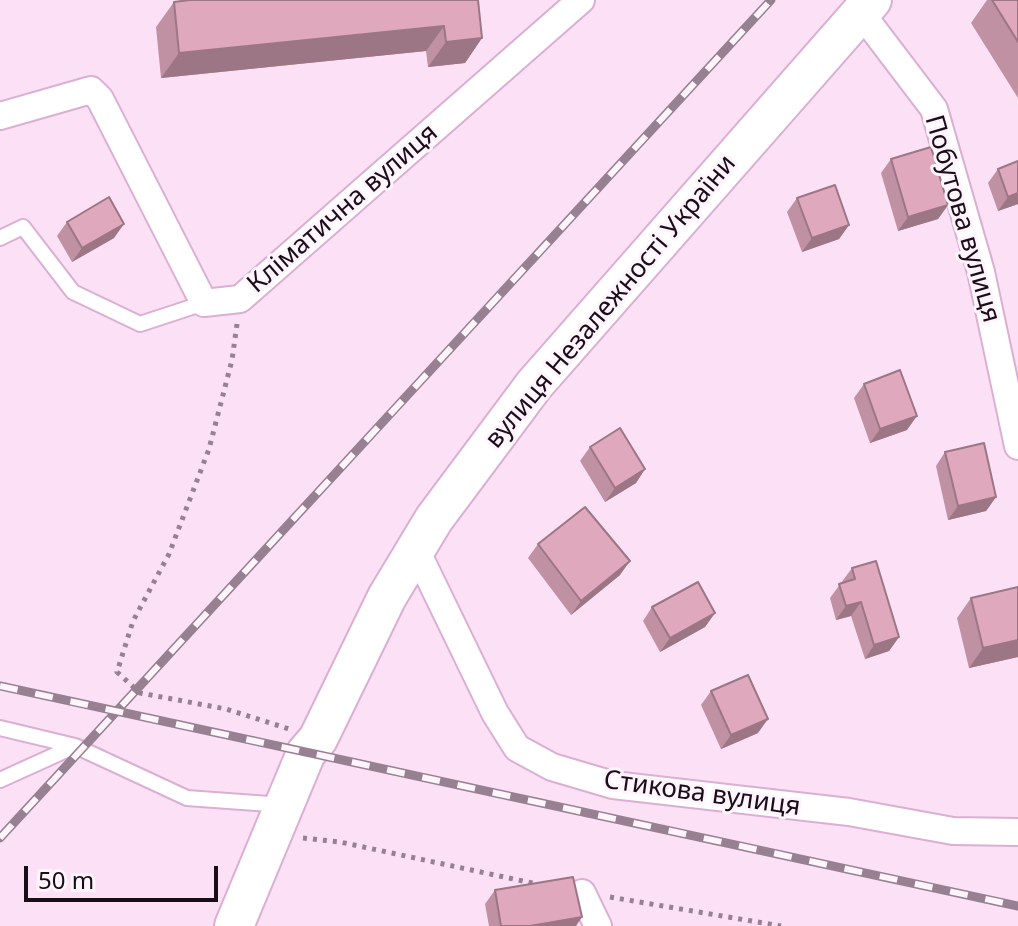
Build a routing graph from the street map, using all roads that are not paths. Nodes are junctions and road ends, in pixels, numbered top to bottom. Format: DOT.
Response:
graph roads {
  1 [pos="581,0"];
  2 [pos="866,6"];
  3 [pos="0,116"];
  4 [pos="0,238"];
  5 [pos="204,303"];
  6 [pos="1018,446"];
  7 [pos="416,550"];
  8 [pos="0,728"];
  9 [pos="75,746"];
  10 [pos="0,780"];
  11 [pos="281,820"];
  12 [pos="1018,832"];
  13 [pos="582,893"];
  14 [pos="234,926"];
  15 [pos="598,926"];
  1 -- 5 [label="street, Кліматична вулиця"];
  2 -- 6 [label="street, Побутова вулиця"];
  2 -- 7 [label="main road, вулиця Незалежності України"];
  3 -- 5 [label="street"];
  4 -- 5 [label="lane"];
  7 -- 11 [label="main road, вулиця Незалежності України"];
  7 -- 12 [label="street, Стикова вулиця"];
  8 -- 9 [label="lane"];
  9 -- 10 [label="lane"];
  9 -- 11 [label="lane"];
  11 -- 14 [label="main road, вулиця Незалежності України"];
  13 -- 15 [label="street"];
}
